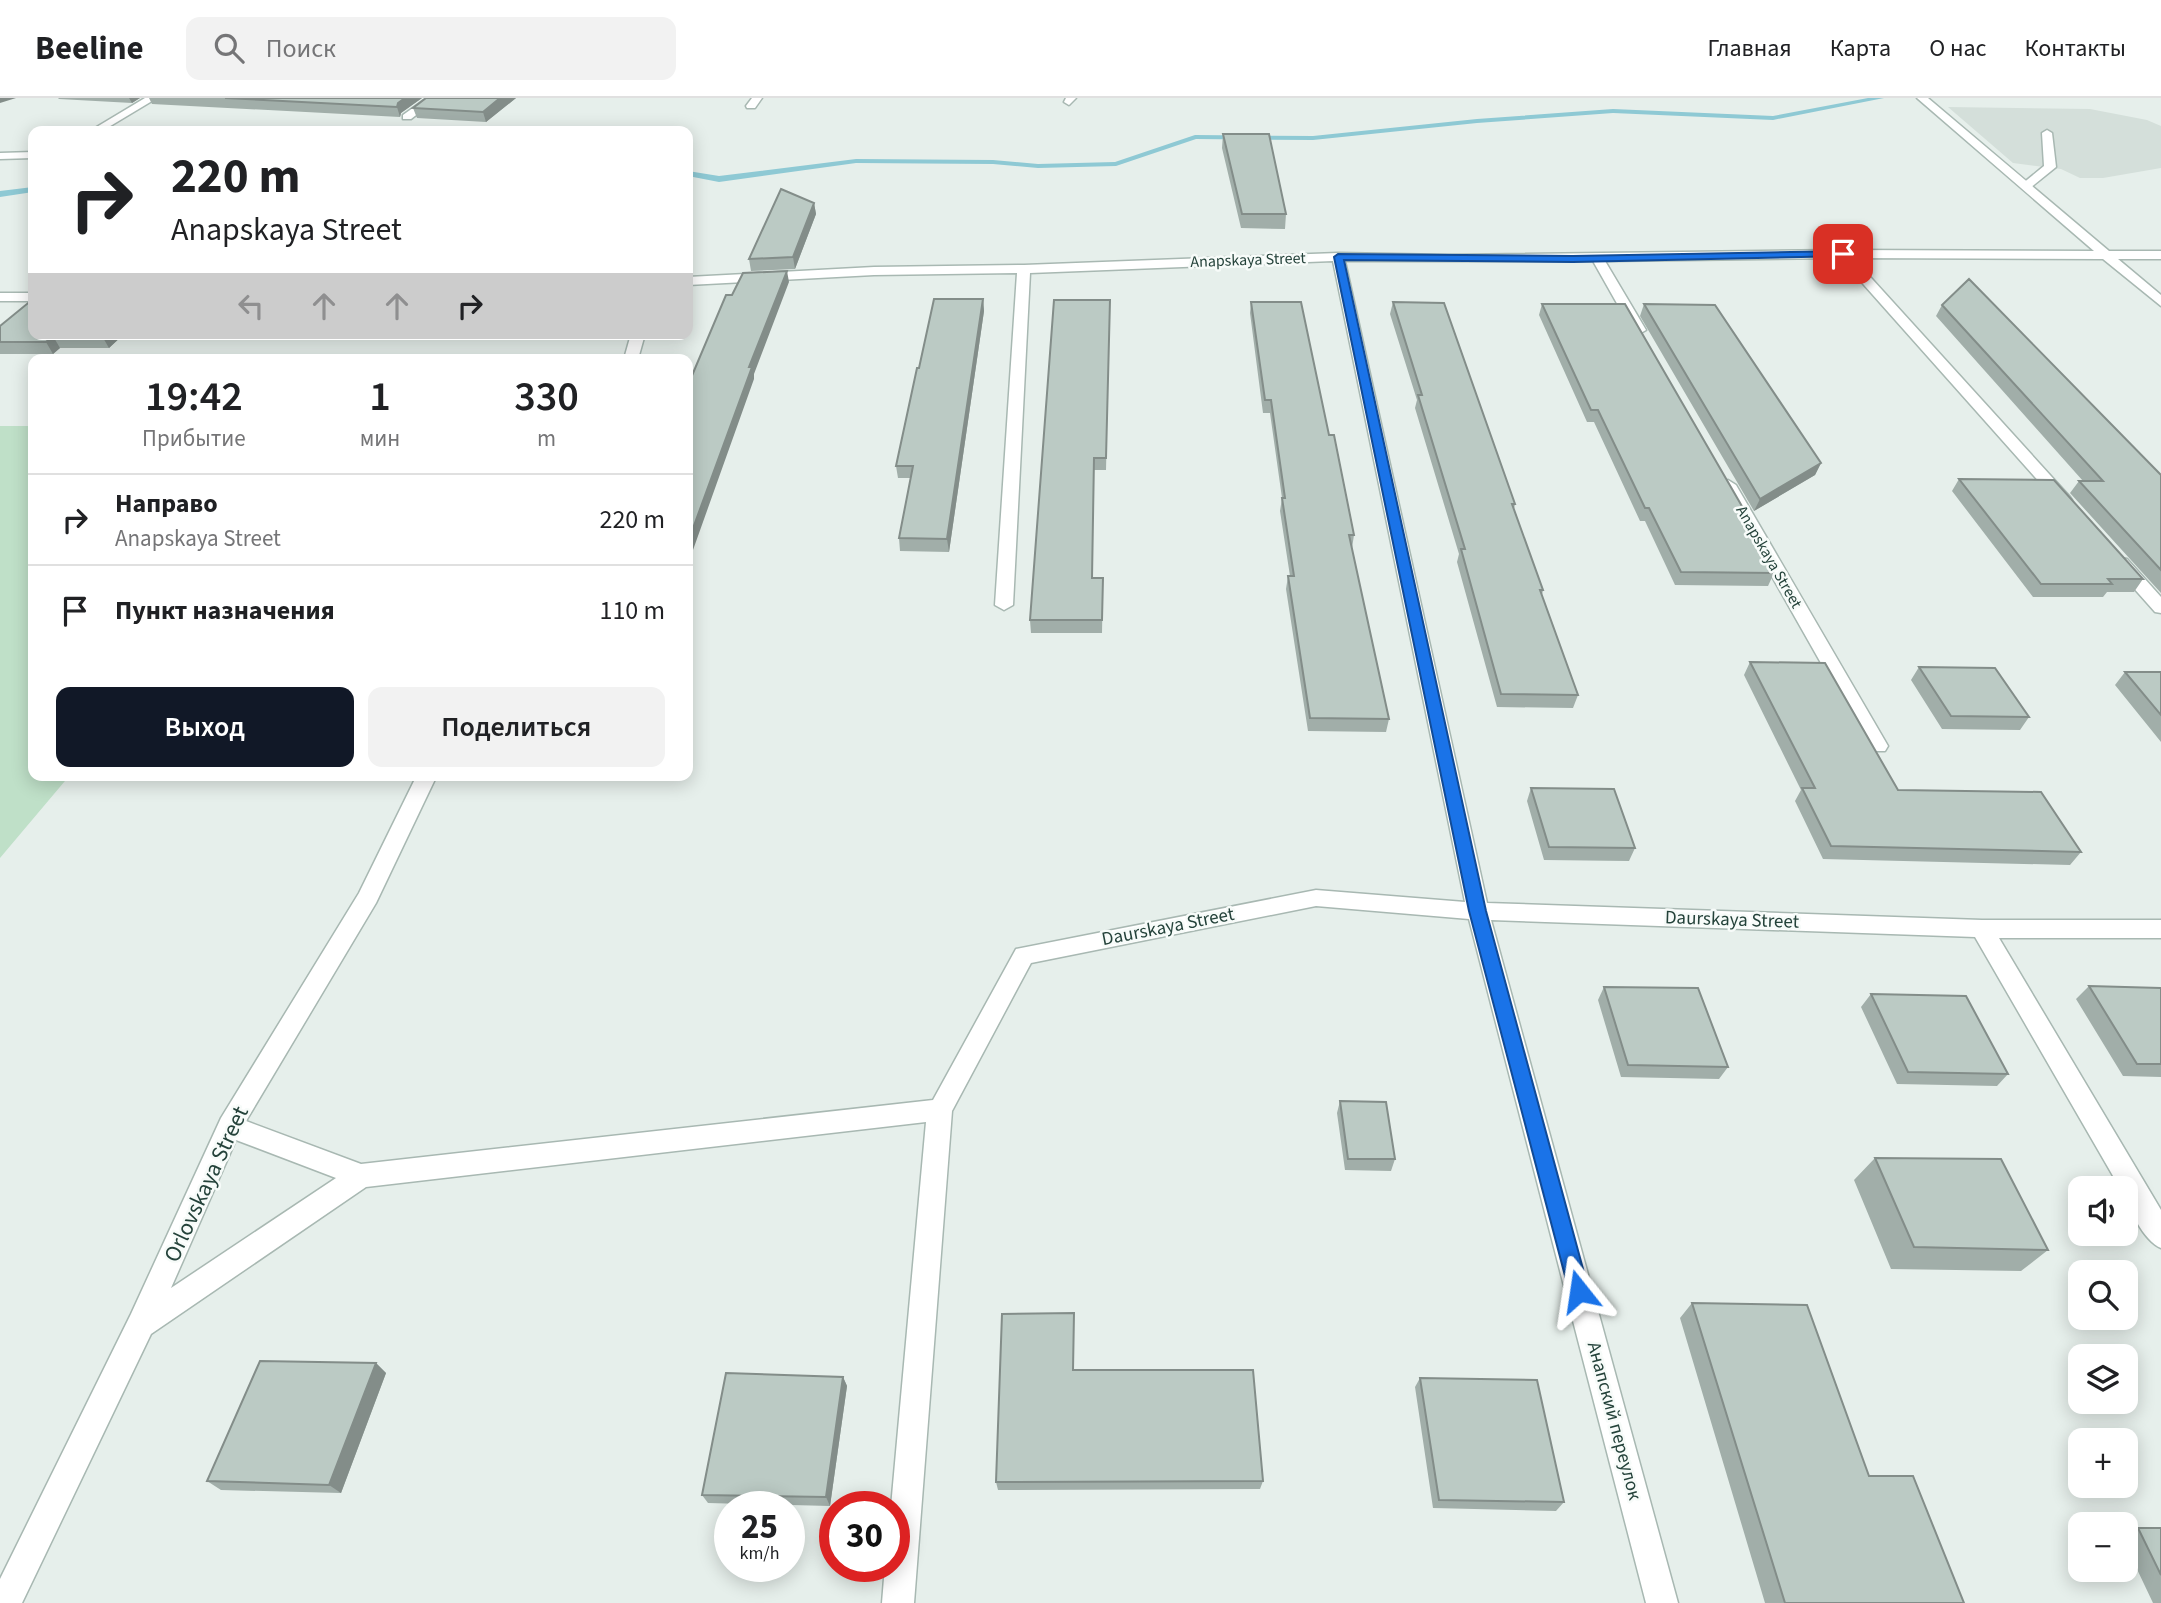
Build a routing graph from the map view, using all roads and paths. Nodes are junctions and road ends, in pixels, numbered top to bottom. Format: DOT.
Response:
graph roads {
  1 [pos="152,98"];
  2 [pos="433,98"];
  3 [pos="1922,98"];
  4 [pos="407,117"];
  5 [pos="104,126"];
  6 [pos="2047,132"];
  7 [pos="28,155"];
  8 [pos="0,156"];
  9 [pos="2026,186"];
  10 [pos="1843,254"];
  11 [pos="2105,254"];
  12 [pos="2161,256"];
  13 [pos="1338,257"];
  14 [pos="1598,259"];
  15 [pos="1024,269"];
  16 [pos="693,281"];
  17 [pos="0,297"];
  18 [pos="28,297"];
  19 [pos="2161,302"];
  20 [pos="1646,342"];
  21 [pos="1721,473"];
  22 [pos="2077,514"];
  23 [pos="2114,556"];
  24 [pos="1004,605"];
  25 [pos="2161,608"];
  26 [pos="1878,746"];
  27 [pos="424,781"];
  28 [pos="1478,911"];
  29 [pos="1982,929"];
  30 [pos="2161,929"];
  31 [pos="940,1110"];
  32 [pos="230,1126"];
  33 [pos="361,1176"];
  34 [pos="2161,1234"];
  35 [pos="141,1324"];
  36 [pos="5,1603"];
  37 [pos="898,1603"];
  38 [pos="1662,1603"];
  1 -- 5 [label="street"];
  2 -- 4 [label="street"];
  3 -- 9 [label="street"];
  6 -- 9 [label="street"];
  7 -- 8 [label="street"];
  9 -- 11 [label="street"];
  10 -- 11 [label="street, Anapskaya Street"];
  10 -- 14 [label="street, Anapskaya Street"];
  10 -- 22 [label="street"];
  11 -- 12 [label="street, Anapskaya Street"];
  11 -- 19 [label="street"];
  13 -- 14 [label="street, Anapskaya Street"];
  13 -- 15 [label="street, Anapskaya Street"];
  13 -- 28 [label="street, Анапский переулок"];
  14 -- 20 [label="street"];
  15 -- 16 [label="street, Anapskaya Street"];
  15 -- 24 [label="street"];
  17 -- 18 [label="street"];
  21 -- 26 [label="street, Anapskaya Street"];
  23 -- 25 [label="street"];
  27 -- 32 [label="street, Orlovskaya Street"];
  28 -- 29 [label="street, Daurskaya Street"];
  28 -- 31 [label="street, Daurskaya Street"];
  28 -- 38 [label="street, Анапский переулок"];
  29 -- 30 [label="street, Daurskaya Street"];
  29 -- 34 [label="street"];
  31 -- 33 [label="street"];
  31 -- 37 [label="street, Daurskaya Street"];
  32 -- 33 [label="street"];
  32 -- 35 [label="street, Orlovskaya Street"];
  33 -- 35 [label="street"];
  35 -- 36 [label="street, Orlovskaya Street"];
}
